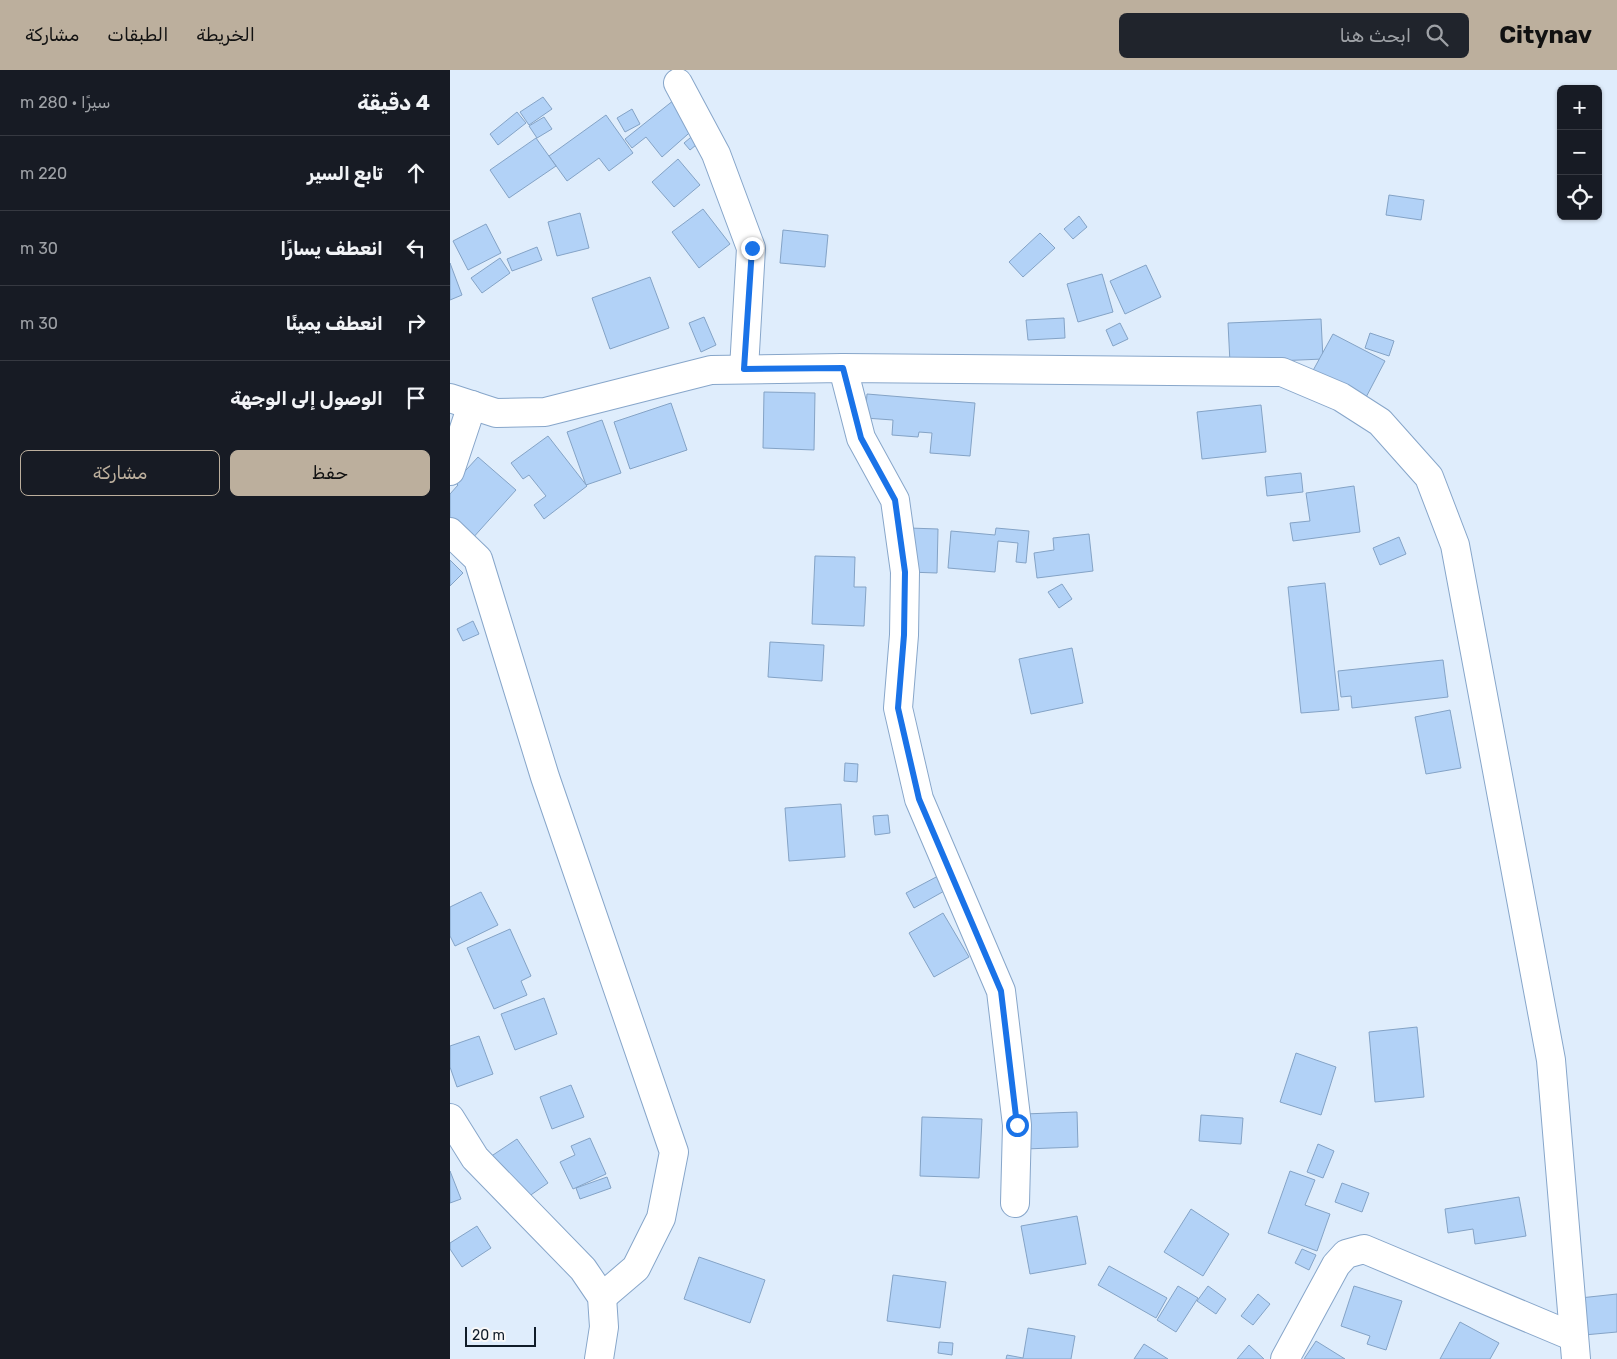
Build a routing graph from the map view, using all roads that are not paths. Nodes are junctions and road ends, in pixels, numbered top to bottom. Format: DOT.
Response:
graph roads {
  1 [pos="678,83"];
  2 [pos="843,368"];
  3 [pos="744,369"];
  4 [pos="461,402"];
  5 [pos="450,471"];
  6 [pos="450,532"];
  7 [pos="450,1118"];
  8 [pos="1016,1203"];
  9 [pos="602,1297"];
  10 [pos="1575,1348"];
  11 [pos="599,1359"];
  12 [pos="1285,1359"];
  1 -- 3 [label="street"];
  2 -- 3 [label="street"];
  2 -- 8 [label="street"];
  2 -- 10 [label="street"];
  3 -- 4 [label="street"];
  4 -- 5 [label="street"];
  6 -- 9 [label="street"];
  7 -- 9 [label="street"];
  9 -- 11 [label="street"];
  10 -- 12 [label="street"];
}
